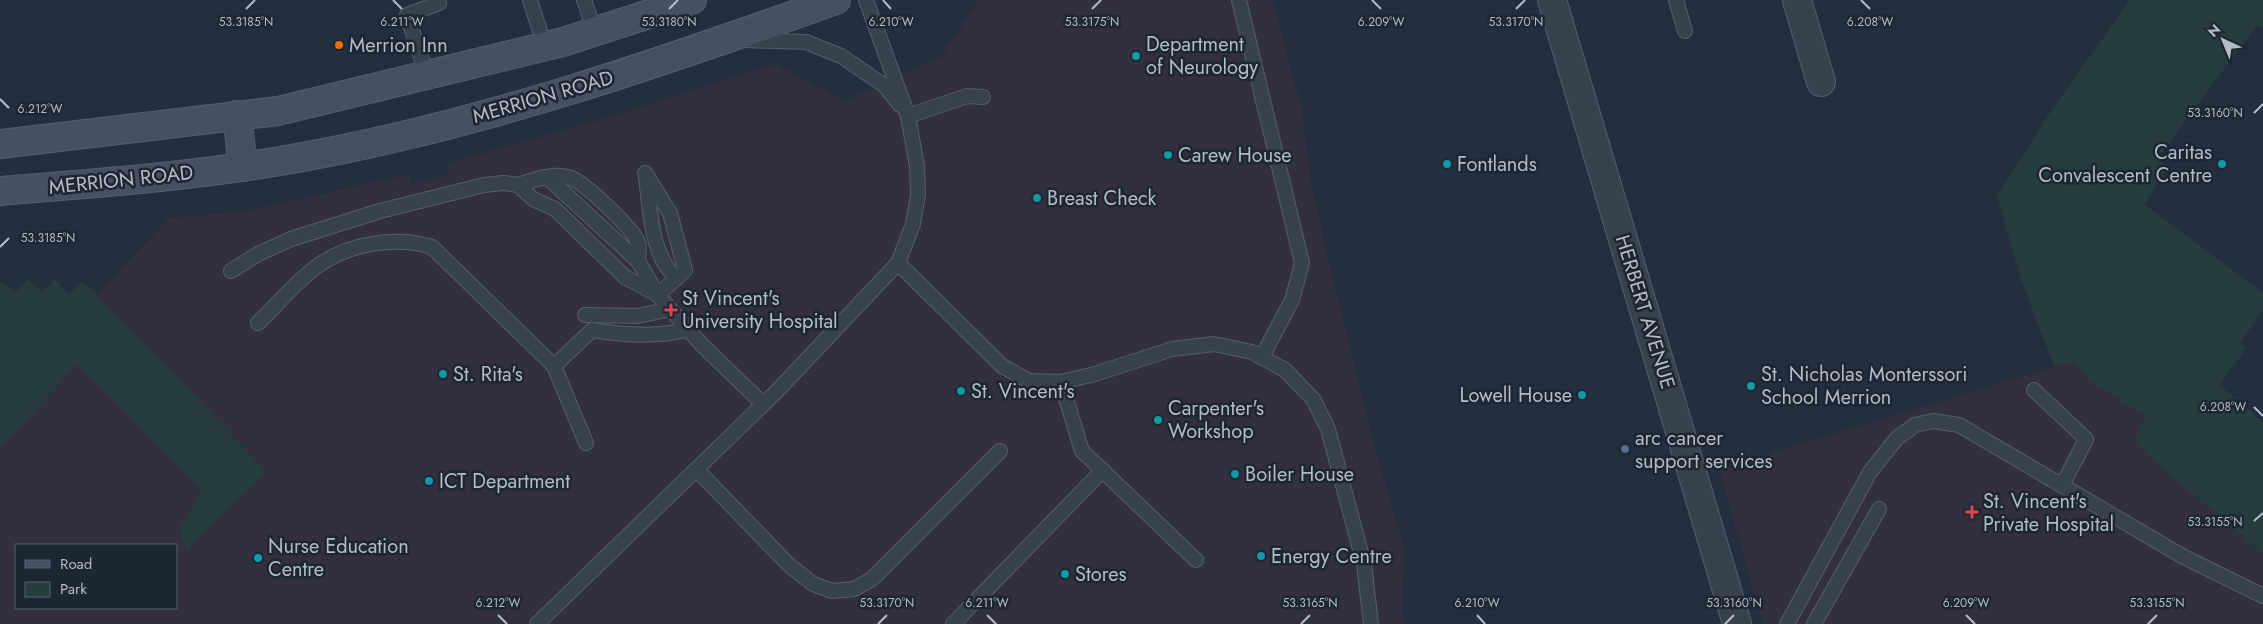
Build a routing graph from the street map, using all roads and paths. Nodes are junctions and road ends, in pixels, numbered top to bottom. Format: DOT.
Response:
graph roads {
  1 [pos="530,0"];
  2 [pos="584,0"];
  3 [pos="692,0"];
  4 [pos="836,0"];
  5 [pos="866,0"];
  6 [pos="1239,0"];
  7 [pos="1552,0"];
  8 [pos="1676,0"];
  9 [pos="1797,0"];
  10 [pos="439,3"];
  11 [pos="1685,31"];
  12 [pos="595,32"];
  13 [pos="727,39"];
  14 [pos="545,47"];
  15 [pos="427,75"];
  16 [pos="1822,82"];
  17 [pos="983,97"];
  18 [pos="237,116"];
  19 [pos="908,116"];
  20 [pos="0,144"];
  21 [pos="243,167"];
  22 [pos="547,177"];
  23 [pos="518,184"];
  24 [pos="0,191"];
  25 [pos="638,261"];
  26 [pos="898,263"];
  27 [pos="231,271"];
  28 [pos="677,278"];
  29 [pos="658,295"];
  30 [pos="670,309"];
  31 [pos="584,314"];
  32 [pos="258,323"];
  33 [pos="688,329"];
  34 [pos="1262,357"];
  35 [pos="554,366"];
  36 [pos="1061,382"];
  37 [pos="2034,390"];
  38 [pos="764,404"];
  39 [pos="586,443"];
  40 [pos="1000,451"];
  41 [pos="697,470"];
  42 [pos="1103,470"];
  43 [pos="2063,484"];
  44 [pos="1879,510"];
  45 [pos="1196,560"];
  46 [pos="2263,596"];
  47 [pos="537,624"];
  48 [pos="953,624"];
  49 [pos="1371,624"];
  50 [pos="1737,624"];
  51 [pos="1787,624"];
  52 [pos="1814,624"];
  1 -- 14 [label="lane"];
  2 -- 12 [label="lane"];
  3 -- 12 [label="main road"];
  4 -- 13 [label="main road, MERRION ROAD"];
  5 -- 19 [label="lane"];
  6 -- 34 [label="lane"];
  7 -- 50 [label="street, HERBERT AVENUE"];
  8 -- 11 [label="lane"];
  9 -- 16 [label="street"];
  10 -- 15 [label="lane"];
  12 -- 14 [label="main road"];
  13 -- 19 [label="lane"];
  13 -- 21 [label="main road, MERRION ROAD"];
  14 -- 15 [label="main road"];
  15 -- 18 [label="main road"];
  17 -- 19 [label="lane"];
  18 -- 20 [label="main road"];
  18 -- 21 [label="main road"];
  19 -- 26 [label="lane"];
  21 -- 24 [label="main road, MERRION ROAD"];
  22 -- 23 [label="lane"];
  22 -- 25 [label="lane"];
  22 -- 25 [label="lane"];
  23 -- 27 [label="lane"];
  23 -- 29 [label="lane"];
  25 -- 29 [label="lane"];
  26 -- 36 [label="lane"];
  26 -- 38 [label="lane"];
  28 -- 28 [label="lane"];
  28 -- 29 [label="lane"];
  29 -- 30 [label="lane"];
  30 -- 31 [label="lane"];
  30 -- 33 [label="lane"];
  32 -- 35 [label="lane"];
  33 -- 35 [label="lane"];
  33 -- 38 [label="lane"];
  34 -- 36 [label="lane"];
  34 -- 49 [label="lane"];
  35 -- 39 [label="lane"];
  36 -- 42 [label="lane"];
  37 -- 43 [label="lane"];
  38 -- 41 [label="lane"];
  40 -- 41 [label="lane"];
  41 -- 47 [label="lane"];
  42 -- 45 [label="lane"];
  42 -- 48 [label="lane"];
  43 -- 46 [label="lane"];
  43 -- 51 [label="lane"];
  44 -- 52 [label="lane"];
}
